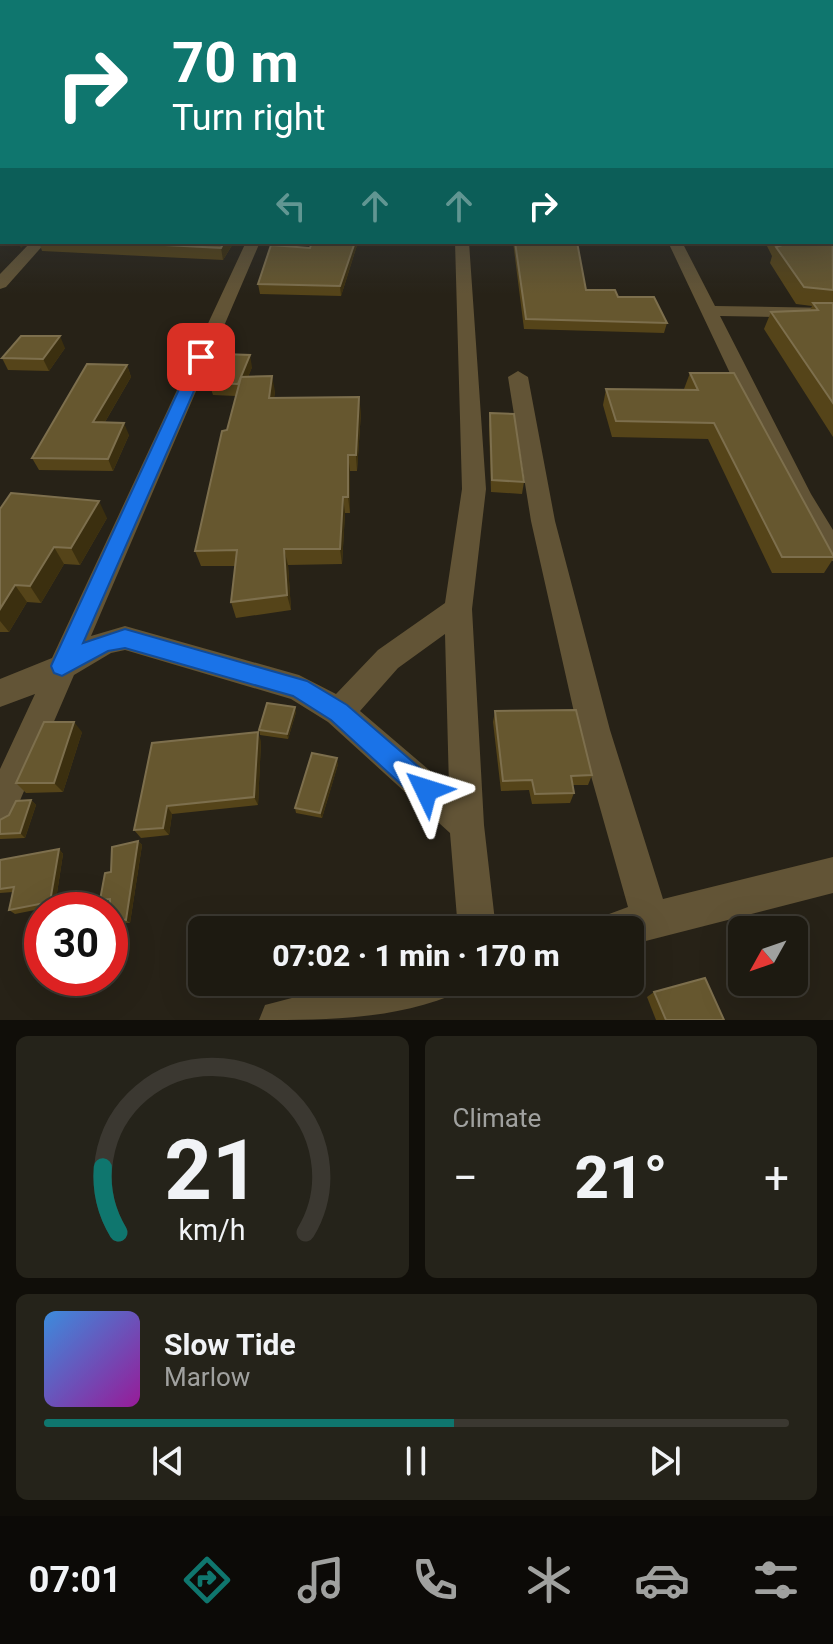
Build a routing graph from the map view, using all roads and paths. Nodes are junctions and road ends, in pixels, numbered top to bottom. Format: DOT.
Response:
graph roads {
  1 [pos="37,244"];
  2 [pos="252,244"];
  3 [pos="462,244"];
  4 [pos="676,244"];
  5 [pos="0,284"];
  6 [pos="707,311"];
  7 [pos="833,313"];
  8 [pos="518,377"];
  9 [pos="833,551"];
  10 [pos="458,609"];
  11 [pos="62,666"];
  12 [pos="0,693"];
  13 [pos="339,712"];
  14 [pos="0,807"];
  15 [pos="467,825"];
  16 [pos="833,875"];
  17 [pos="476,916"];
  18 [pos="650,919"];
  19 [pos="644,921"];
  20 [pos="379,996"];
  21 [pos="280,1020"];
  1 -- 5 [label="street"];
  2 -- 11 [label="street"];
  3 -- 10 [label="street"];
  4 -- 6 [label="street"];
  6 -- 7 [label="street"];
  6 -- 9 [label="street"];
  8 -- 18 [label="street"];
  10 -- 13 [label="street"];
  10 -- 15 [label="street"];
  11 -- 12 [label="street"];
  11 -- 13 [label="street"];
  11 -- 14 [label="street"];
  13 -- 15 [label="street"];
  15 -- 17 [label="street"];
  16 -- 18 [label="street"];
  18 -- 19 [label="street"];
  20 -- 21 [label="street"];
}
